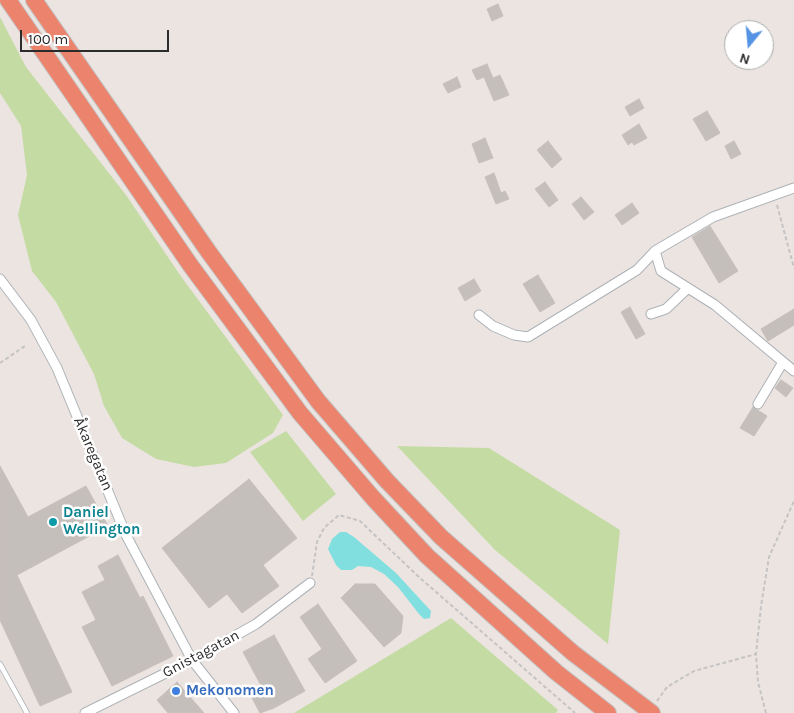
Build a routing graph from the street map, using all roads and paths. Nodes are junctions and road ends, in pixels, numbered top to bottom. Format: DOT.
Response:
graph roads {
  1 [pos="8,0"];
  2 [pos="34,0"];
  3 [pos="794,188"];
  4 [pos="774,196"];
  5 [pos="655,251"];
  6 [pos="794,268"];
  7 [pos="0,279"];
  8 [pos="688,288"];
  9 [pos="651,314"];
  10 [pos="479,316"];
  11 [pos="25,346"];
  12 [pos="783,362"];
  13 [pos="0,363"];
  14 [pos="794,371"];
  15 [pos="758,404"];
  16 [pos="794,501"];
  17 [pos="310,582"];
  18 [pos="756,654"];
  19 [pos="192,660"];
  20 [pos="0,664"];
  21 [pos="654,707"];
  22 [pos="27,713"];
  23 [pos="85,713"];
  24 [pos="234,713"];
  25 [pos="575,713"];
  26 [pos="608,713"];
  27 [pos="766,713"];
  1 -- 26 [label="highway"];
  2 -- 21 [label="highway"];
  3 -- 4 [label="street"];
  4 -- 5 [label="street"];
  4 -- 6 [label="path"];
  5 -- 8 [label="street"];
  5 -- 10 [label="street"];
  7 -- 19 [label="street, Åkaregatan"];
  8 -- 9 [label="street"];
  8 -- 12 [label="street"];
  11 -- 13 [label="path"];
  12 -- 14 [label="street"];
  12 -- 15 [label="street"];
  16 -- 18 [label="path"];
  17 -- 19 [label="street, Gnistagatan"];
  17 -- 25 [label="path"];
  18 -- 21 [label="path"];
  18 -- 27 [label="path"];
  19 -- 23 [label="street, Gnistagatan"];
  19 -- 24 [label="street, Åkaregatan"];
  20 -- 22 [label="lane"];
}
